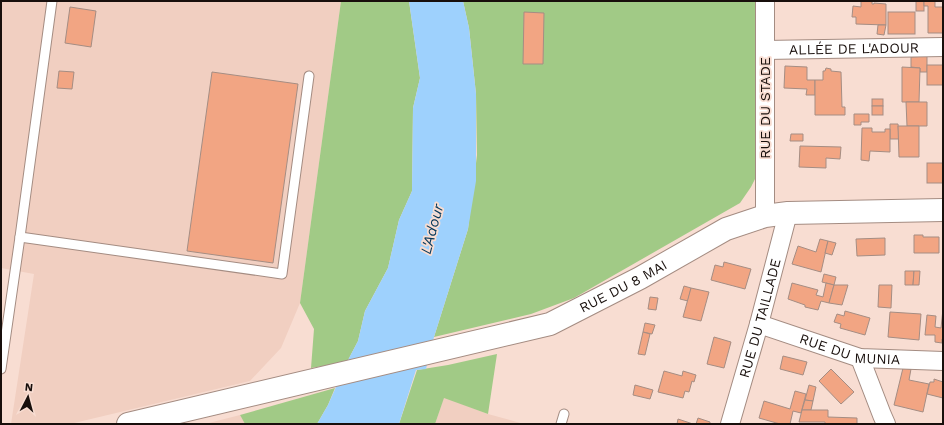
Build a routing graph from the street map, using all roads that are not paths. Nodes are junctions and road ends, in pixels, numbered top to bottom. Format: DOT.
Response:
graph roads {
  1 [pos="52,1"];
  2 [pos="765,1"];
  3 [pos="943,47"];
  4 [pos="765,50"];
  5 [pos="310,76"];
  6 [pos="943,210"];
  7 [pos="788,213"];
  8 [pos="765,216"];
  9 [pos="20,237"];
  10 [pos="759,324"];
  11 [pos="860,358"];
  12 [pos="943,361"];
  13 [pos="1,369"];
  14 [pos="564,414"];
  15 [pos="128,424"];
  16 [pos="561,424"];
  17 [pos="730,424"];
  18 [pos="886,424"];
  1 -- 9 [label="lane"];
  2 -- 4 [label="street, RUE DU STADE"];
  3 -- 4 [label="street, ALLÉE DE L'ADOUR"];
  4 -- 8 [label="street, RUE DU STADE"];
  5 -- 9 [label="lane"];
  6 -- 7 [label="street, RUE DU 8 MAI"];
  7 -- 8 [label="street, RUE DU 8 MAI"];
  7 -- 10 [label="street, RUE DU TAILLADE"];
  8 -- 15 [label="street, RUE DU 8 MAI"];
  9 -- 13 [label="lane"];
  10 -- 11 [label="street, RUE DU MUNIA"];
  10 -- 17 [label="street, RUE DU TAILLADE"];
  11 -- 12 [label="street, RUE DU MUNIA"];
  11 -- 18 [label="street"];
  14 -- 16 [label="lane"];
}
